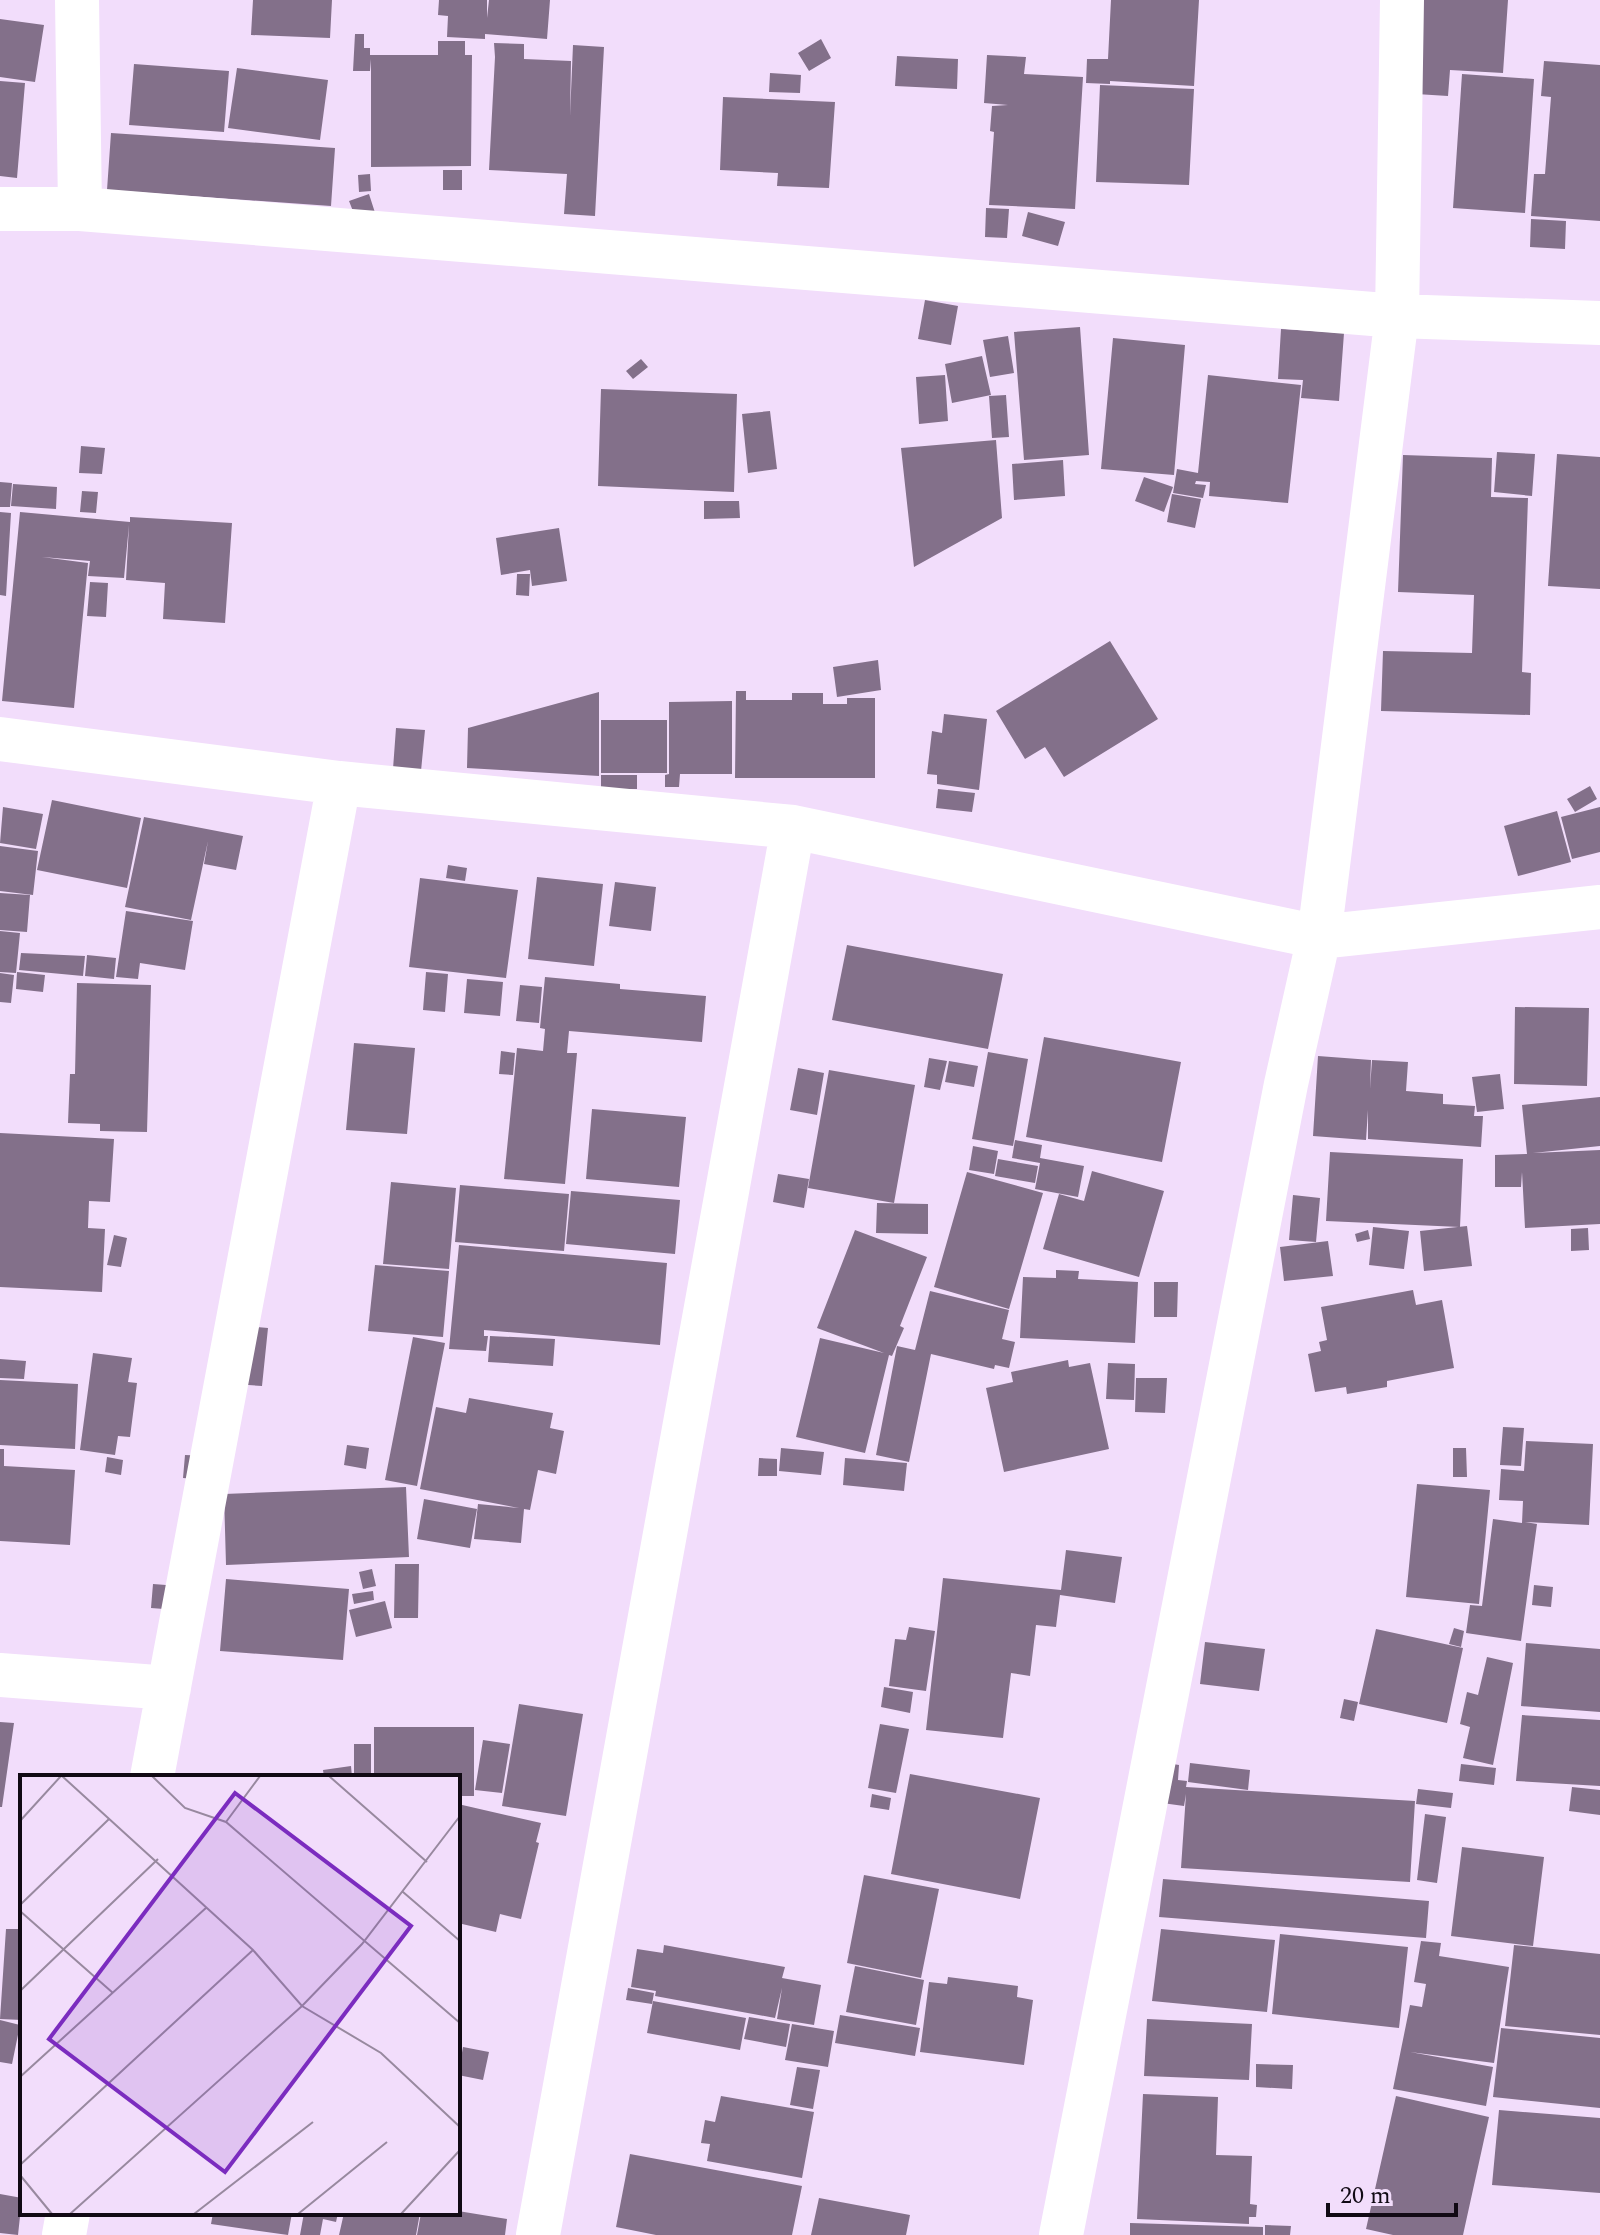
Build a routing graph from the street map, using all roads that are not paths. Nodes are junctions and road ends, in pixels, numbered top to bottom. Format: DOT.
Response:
graph roads {
  1 [pos="77,0"];
  2 [pos="1402,0"];
  3 [pos="0,209"];
  4 [pos="80,209"];
  5 [pos="1397,316"];
  6 [pos="1600,323"];
  7 [pos="0,739"];
  8 [pos="339,783"];
  9 [pos="793,827"];
  10 [pos="1600,907"];
  11 [pos="1319,937"];
  12 [pos="0,1675"];
  13 [pos="169,1688"];
  14 [pos="152,1775"];
  15 [pos="68,2215"];
  16 [pos="64,2235"];
  17 [pos="538,2235"];
  18 [pos="1061,2235"];
  1 -- 4 [label="street"];
  2 -- 5 [label="street"];
  3 -- 4 [label="street"];
  4 -- 5 [label="street"];
  5 -- 6 [label="street"];
  5 -- 11 [label="street"];
  7 -- 8 [label="street"];
  8 -- 9 [label="street"];
  8 -- 13 [label="street"];
  9 -- 11 [label="street"];
  9 -- 17 [label="street"];
  10 -- 11 [label="street"];
  11 -- 18 [label="street"];
  12 -- 13 [label="street"];
  13 -- 14 [label="street"];
  15 -- 16 [label="street"];
}
